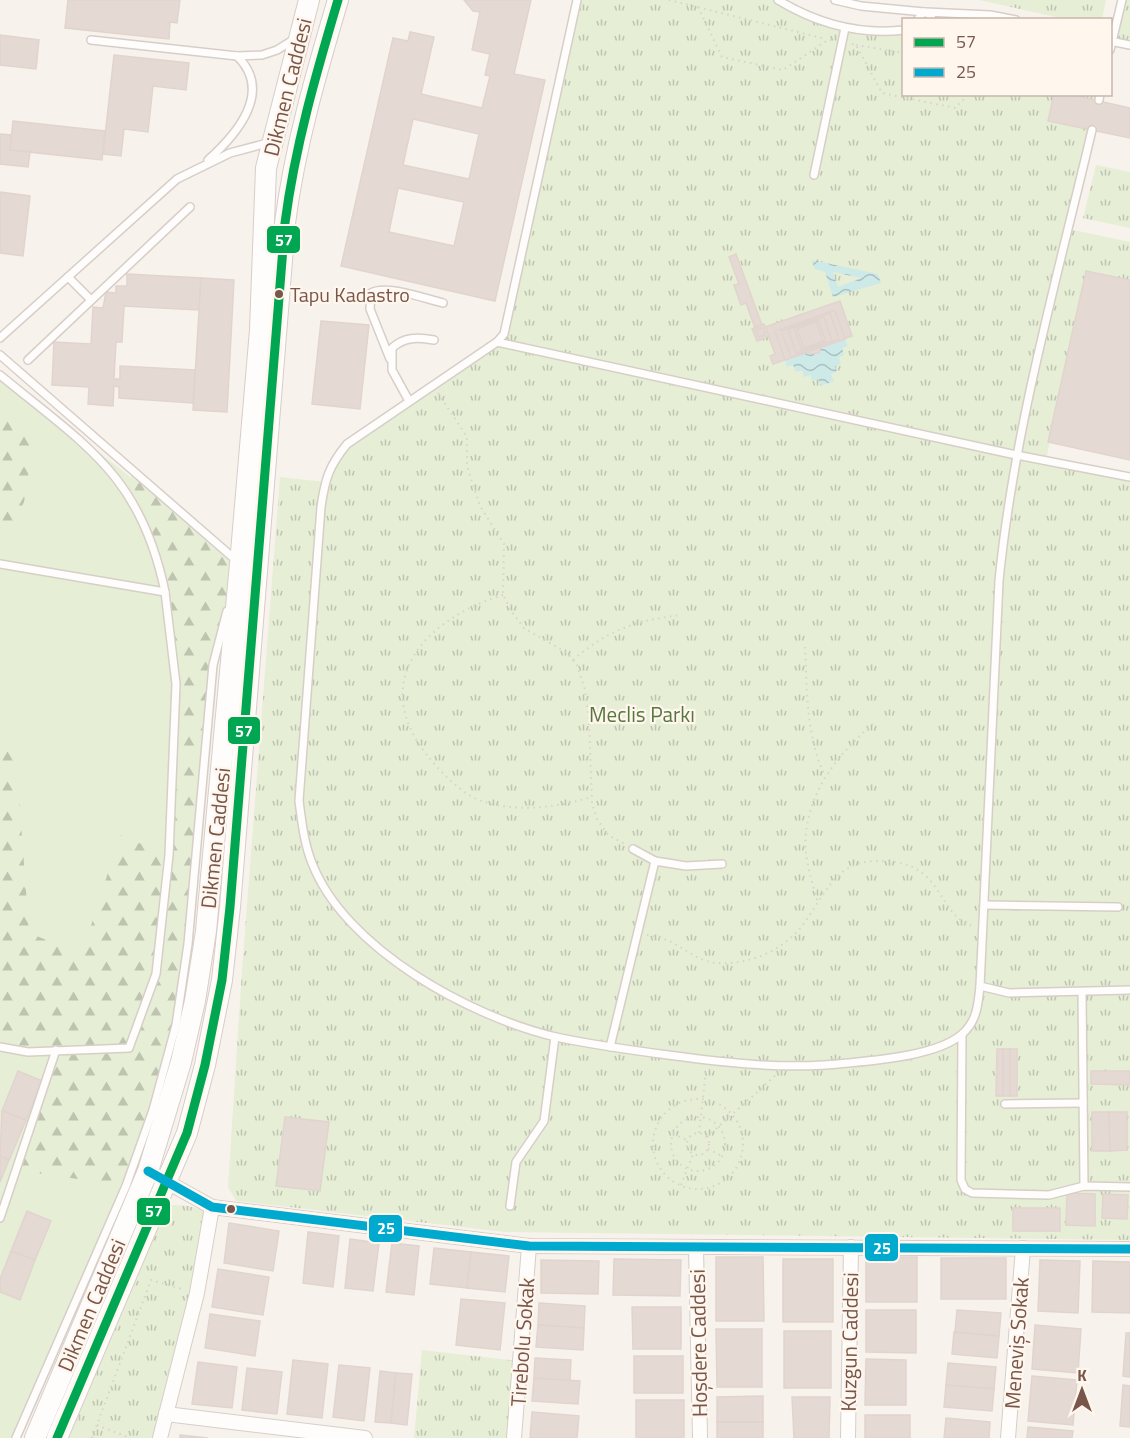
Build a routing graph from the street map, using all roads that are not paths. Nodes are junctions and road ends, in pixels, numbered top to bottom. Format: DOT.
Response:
graph roads {
  1 [pos="338,0"];
  2 [pos="577,0"];
  3 [pos="778,0"];
  4 [pos="835,0"];
  5 [pos="1122,0"];
  6 [pos="308,1"];
  7 [pos="925,12"];
  8 [pos="919,18"];
  9 [pos="930,18"];
  10 [pos="1006,18"];
  11 [pos="845,28"];
  12 [pos="902,30"];
  13 [pos="302,33"];
  14 [pos="1112,37"];
  15 [pos="91,40"];
  16 [pos="1112,41"];
  17 [pos="1130,45"];
  18 [pos="237,56"];
  19 [pos="1092,130"];
  20 [pos="271,142"];
  21 [pos="297,149"];
  22 [pos="202,165"];
  23 [pos="266,168"];
  24 [pos="292,173"];
  25 [pos="814,175"];
  26 [pos="190,207"];
  27 [pos="68,277"];
  28 [pos="91,300"];
  29 [pos="443,303"];
  30 [pos="0,338"];
  31 [pos="434,340"];
  32 [pos="497,342"];
  33 [pos="0,356"];
  34 [pos="390,359"];
  35 [pos="28,360"];
  36 [pos="0,375"];
  37 [pos="409,401"];
  38 [pos="1016,455"];
  39 [pos="1130,477"];
  40 [pos="0,564"];
  41 [pos="240,564"];
  42 [pos="165,592"];
  43 [pos="633,849"];
  44 [pos="654,861"];
  45 [pos="722,864"];
  46 [pos="985,904"];
  47 [pos="1118,907"];
  48 [pos="980,986"];
  49 [pos="1130,990"];
  50 [pos="1082,993"];
  51 [pos="962,1035"];
  52 [pos="555,1036"];
  53 [pos="0,1047"];
  54 [pos="610,1047"];
  55 [pos="56,1050"];
  56 [pos="1083,1103"];
  57 [pos="1005,1104"];
  58 [pos="148,1171"];
  59 [pos="167,1182"];
  60 [pos="1084,1186"];
  61 [pos="1130,1187"];
  62 [pos="510,1206"];
  63 [pos="212,1207"];
  64 [pos="0,1218"];
  65 [pos="529,1246"];
  66 [pos="851,1247"];
  67 [pos="696,1248"];
  68 [pos="1023,1248"];
  69 [pos="1130,1249"];
  70 [pos="166,1414"];
  71 [pos="16,1438"];
  72 [pos="35,1438"];
  73 [pos="57,1438"];
  74 [pos="160,1438"];
  75 [pos="365,1438"];
  76 [pos="514,1438"];
  77 [pos="700,1438"];
  78 [pos="848,1438"];
  79 [pos="1008,1438"];
  1 -- 21 [label="main road, Dikmen Caddesi"];
  2 -- 32 [label="lane"];
  3 -- 11 [label="lane"];
  4 -- 7 [label="lane"];
  5 -- 14 [label="lane"];
  6 -- 13 [label="main road, Dikmen Caddesi"];
  7 -- 8 [label="lane"];
  7 -- 9 [label="lane"];
  7 -- 10 [label="lane"];
  11 -- 12 [label="lane"];
  11 -- 25 [label="lane"];
  13 -- 18 [label="lane"];
  13 -- 20 [label="main road, Dikmen Caddesi"];
  15 -- 18 [label="lane"];
  16 -- 17 [label="lane"];
  18 -- 22 [label="lane"];
  19 -- 38 [label="lane"];
  20 -- 21 [label="main road"];
  20 -- 22 [label="lane"];
  20 -- 23 [label="main road, Dikmen Caddesi"];
  21 -- 24 [label="main road, Dikmen Caddesi"];
  22 -- 27 [label="lane"];
  23 -- 24 [label="main road"];
  23 -- 41 [label="main road, Dikmen Caddesi"];
  24 -- 59 [label="main road, Dikmen Caddesi"];
  26 -- 28 [label="lane"];
  27 -- 28 [label="lane"];
  27 -- 30 [label="lane"];
  28 -- 35 [label="lane"];
  29 -- 34 [label="lane"];
  31 -- 34 [label="lane"];
  32 -- 37 [label="lane"];
  32 -- 38 [label="lane"];
  33 -- 41 [label="lane"];
  34 -- 37 [label="lane"];
  36 -- 42 [label="lane"];
  37 -- 52 [label="lane"];
  38 -- 39 [label="lane"];
  38 -- 46 [label="lane"];
  40 -- 42 [label="lane"];
  41 -- 58 [label="main road, Dikmen Caddesi"];
  41 -- 71 [label="lane"];
  42 -- 55 [label="lane"];
  43 -- 44 [label="lane"];
  44 -- 45 [label="lane"];
  44 -- 54 [label="lane"];
  46 -- 47 [label="lane"];
  46 -- 48 [label="lane"];
  48 -- 50 [label="lane"];
  48 -- 51 [label="lane"];
  49 -- 50 [label="lane"];
  50 -- 56 [label="lane"];
  51 -- 54 [label="lane"];
  51 -- 60 [label="lane"];
  52 -- 54 [label="lane"];
  52 -- 62 [label="lane"];
  53 -- 55 [label="lane"];
  55 -- 64 [label="lane"];
  56 -- 57 [label="lane"];
  56 -- 60 [label="lane"];
  58 -- 59 [label="main road"];
  58 -- 72 [label="main road, Dikmen Caddesi"];
  59 -- 63 [label="street"];
  59 -- 73 [label="main road, Dikmen Caddesi"];
  60 -- 61 [label="lane"];
  63 -- 65 [label="street"];
  63 -- 70 [label="street"];
  65 -- 67 [label="street"];
  65 -- 76 [label="street, Tirebolu Sokak"];
  66 -- 67 [label="street"];
  66 -- 68 [label="street"];
  66 -- 78 [label="street, Kuzgun Caddesi"];
  67 -- 77 [label="street, Hoşdere Caddesi"];
  68 -- 69 [label="street"];
  68 -- 79 [label="street, Meneviş Sokak"];
  70 -- 74 [label="street"];
  70 -- 75 [label="street"];
}
